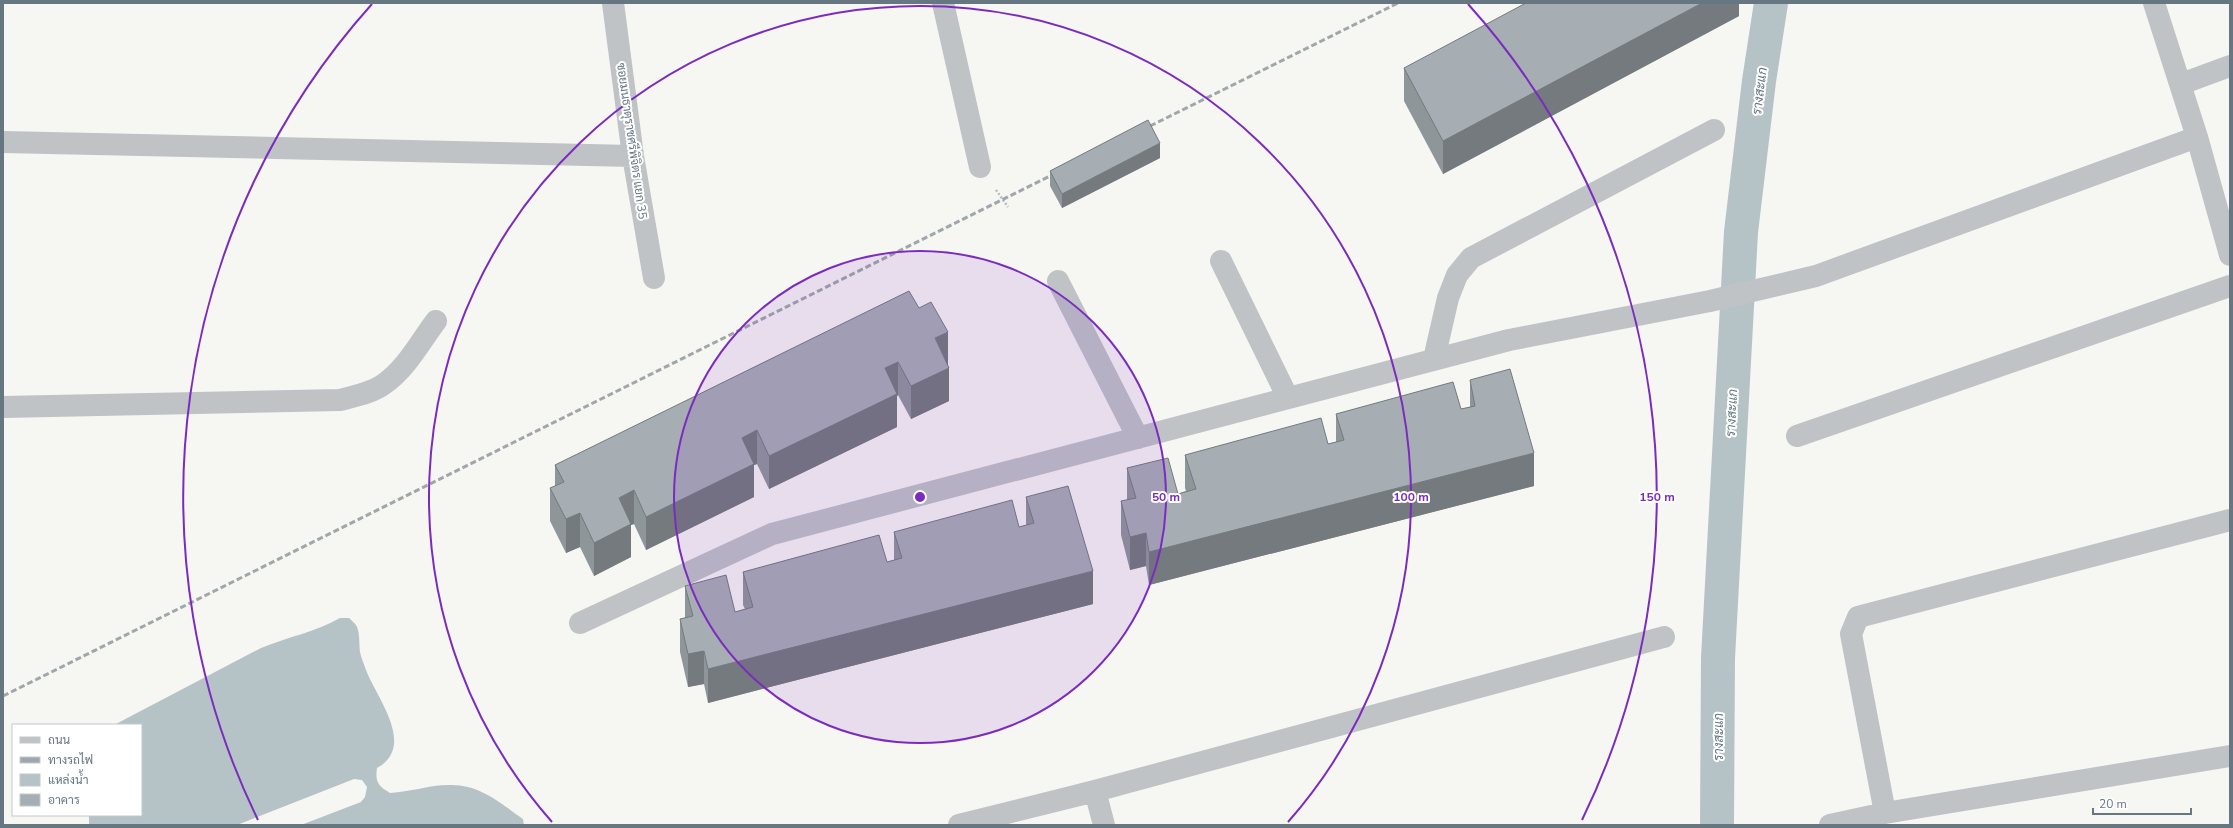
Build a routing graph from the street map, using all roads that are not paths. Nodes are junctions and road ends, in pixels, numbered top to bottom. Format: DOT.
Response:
graph roads {
  1 [pos="613,3"];
  2 [pos="944,3"];
  3 [pos="2154,3"];
  4 [pos="2230,66"];
  5 [pos="2181,84"];
  6 [pos="1714,130"];
  7 [pos="2197,137"];
  8 [pos="3,142"];
  9 [pos="633,156"];
  10 [pos="980,167"];
  11 [pos="2230,255"];
  12 [pos="1221,261"];
  13 [pos="654,278"];
  14 [pos="1058,281"];
  15 [pos="2230,286"];
  16 [pos="436,321"];
  17 [pos="1434,359"];
  18 [pos="1288,398"];
  19 [pos="3,407"];
  20 [pos="1797,436"];
  21 [pos="1138,438"];
  22 [pos="2230,520"];
  23 [pos="580,623"];
  24 [pos="1664,637"];
  25 [pos="2230,756"];
  26 [pos="1095,791"];
  27 [pos="1885,813"];
  28 [pos="959,825"];
  29 [pos="1104,825"];
  30 [pos="1830,825"];
  1 -- 9 [label="street, ซอยมนธาตุราชศรีพิจิตร แยก 35"];
  2 -- 10 [label="street"];
  3 -- 5 [label="street"];
  4 -- 5 [label="street"];
  5 -- 7 [label="street"];
  6 -- 17 [label="street"];
  7 -- 11 [label="street"];
  7 -- 17 [label="street"];
  8 -- 9 [label="street"];
  9 -- 13 [label="street, ซอยมนธาตุราชศรีพิจิตร แยก 35"];
  12 -- 18 [label="street"];
  14 -- 21 [label="street"];
  15 -- 20 [label="street"];
  16 -- 19 [label="street"];
  17 -- 18 [label="street"];
  18 -- 21 [label="street"];
  21 -- 23 [label="street"];
  22 -- 27 [label="street"];
  24 -- 26 [label="street"];
  25 -- 27 [label="street"];
  26 -- 28 [label="street"];
  26 -- 29 [label="street"];
  27 -- 30 [label="street"];
}
